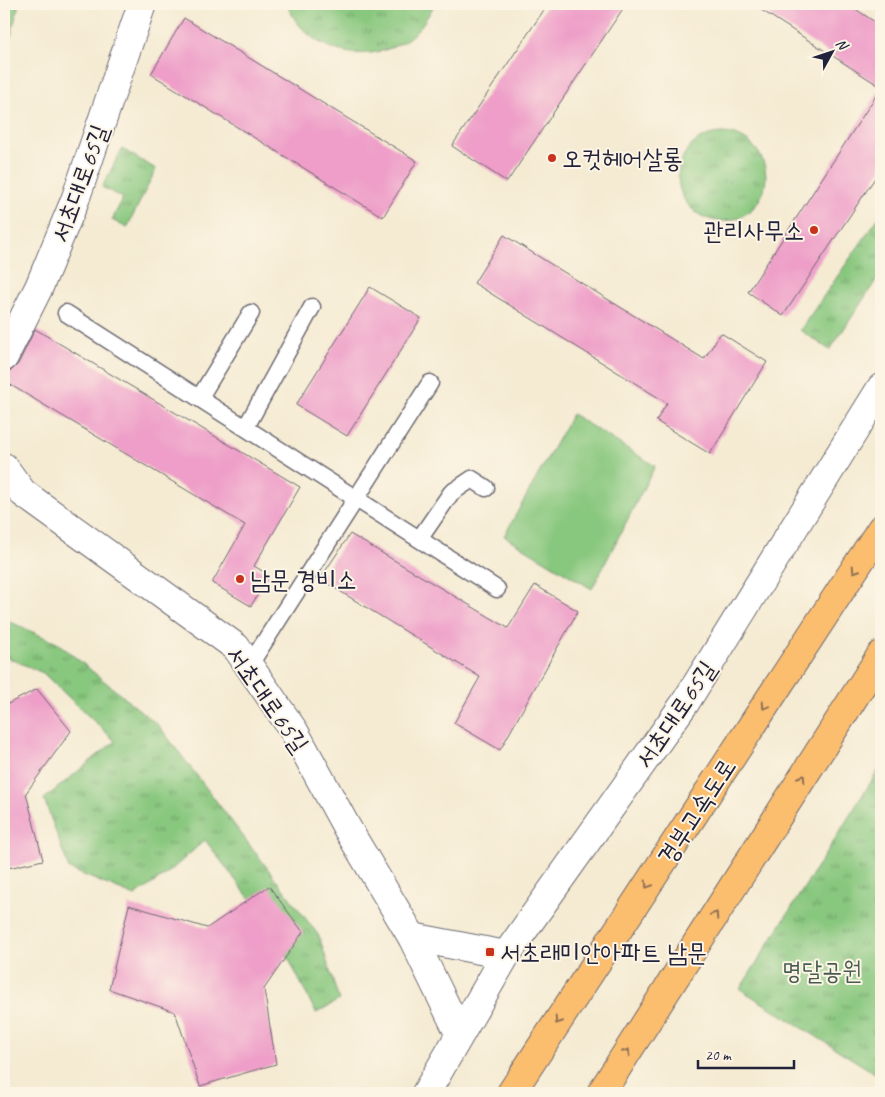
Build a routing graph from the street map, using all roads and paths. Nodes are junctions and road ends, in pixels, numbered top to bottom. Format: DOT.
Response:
graph roads {
  1 [pos="142,4"];
  2 [pos="312,307"];
  3 [pos="66,313"];
  4 [pos="251,313"];
  5 [pos="4,357"];
  6 [pos="430,383"];
  7 [pos="881,388"];
  8 [pos="200,398"];
  9 [pos="246,427"];
  10 [pos="4,467"];
  11 [pos="486,488"];
  12 [pos="356,497"];
  13 [pos="881,529"];
  14 [pos="420,538"];
  15 [pos="497,589"];
  16 [pos="881,655"];
  17 [pos="249,666"];
  18 [pos="412,938"];
  19 [pos="506,955"];
  20 [pos="459,1033"];
  21 [pos="426,1093"];
  22 [pos="511,1093"];
  23 [pos="601,1093"];
  1 -- 5 [label="street, 서초대로65길"];
  2 -- 9 [label="lane"];
  3 -- 8 [label="lane"];
  4 -- 8 [label="lane"];
  6 -- 12 [label="lane"];
  7 -- 19 [label="street, 서초대로65길"];
  8 -- 9 [label="lane"];
  9 -- 12 [label="lane"];
  10 -- 17 [label="street, 서초대로65길"];
  11 -- 14 [label="lane"];
  12 -- 14 [label="lane"];
  12 -- 17 [label="lane"];
  13 -- 22 [label="highway, 경부고속도로, one-way"];
  14 -- 15 [label="lane"];
  23 -- 16 [label="highway, one-way"];
  17 -- 18 [label="street, 서초대로65길"];
  18 -- 19 [label="street"];
  18 -- 20 [label="street, 서초대로65길"];
  19 -- 20 [label="street, 서초대로65길"];
  20 -- 21 [label="street, 서초대로65길"];
}
